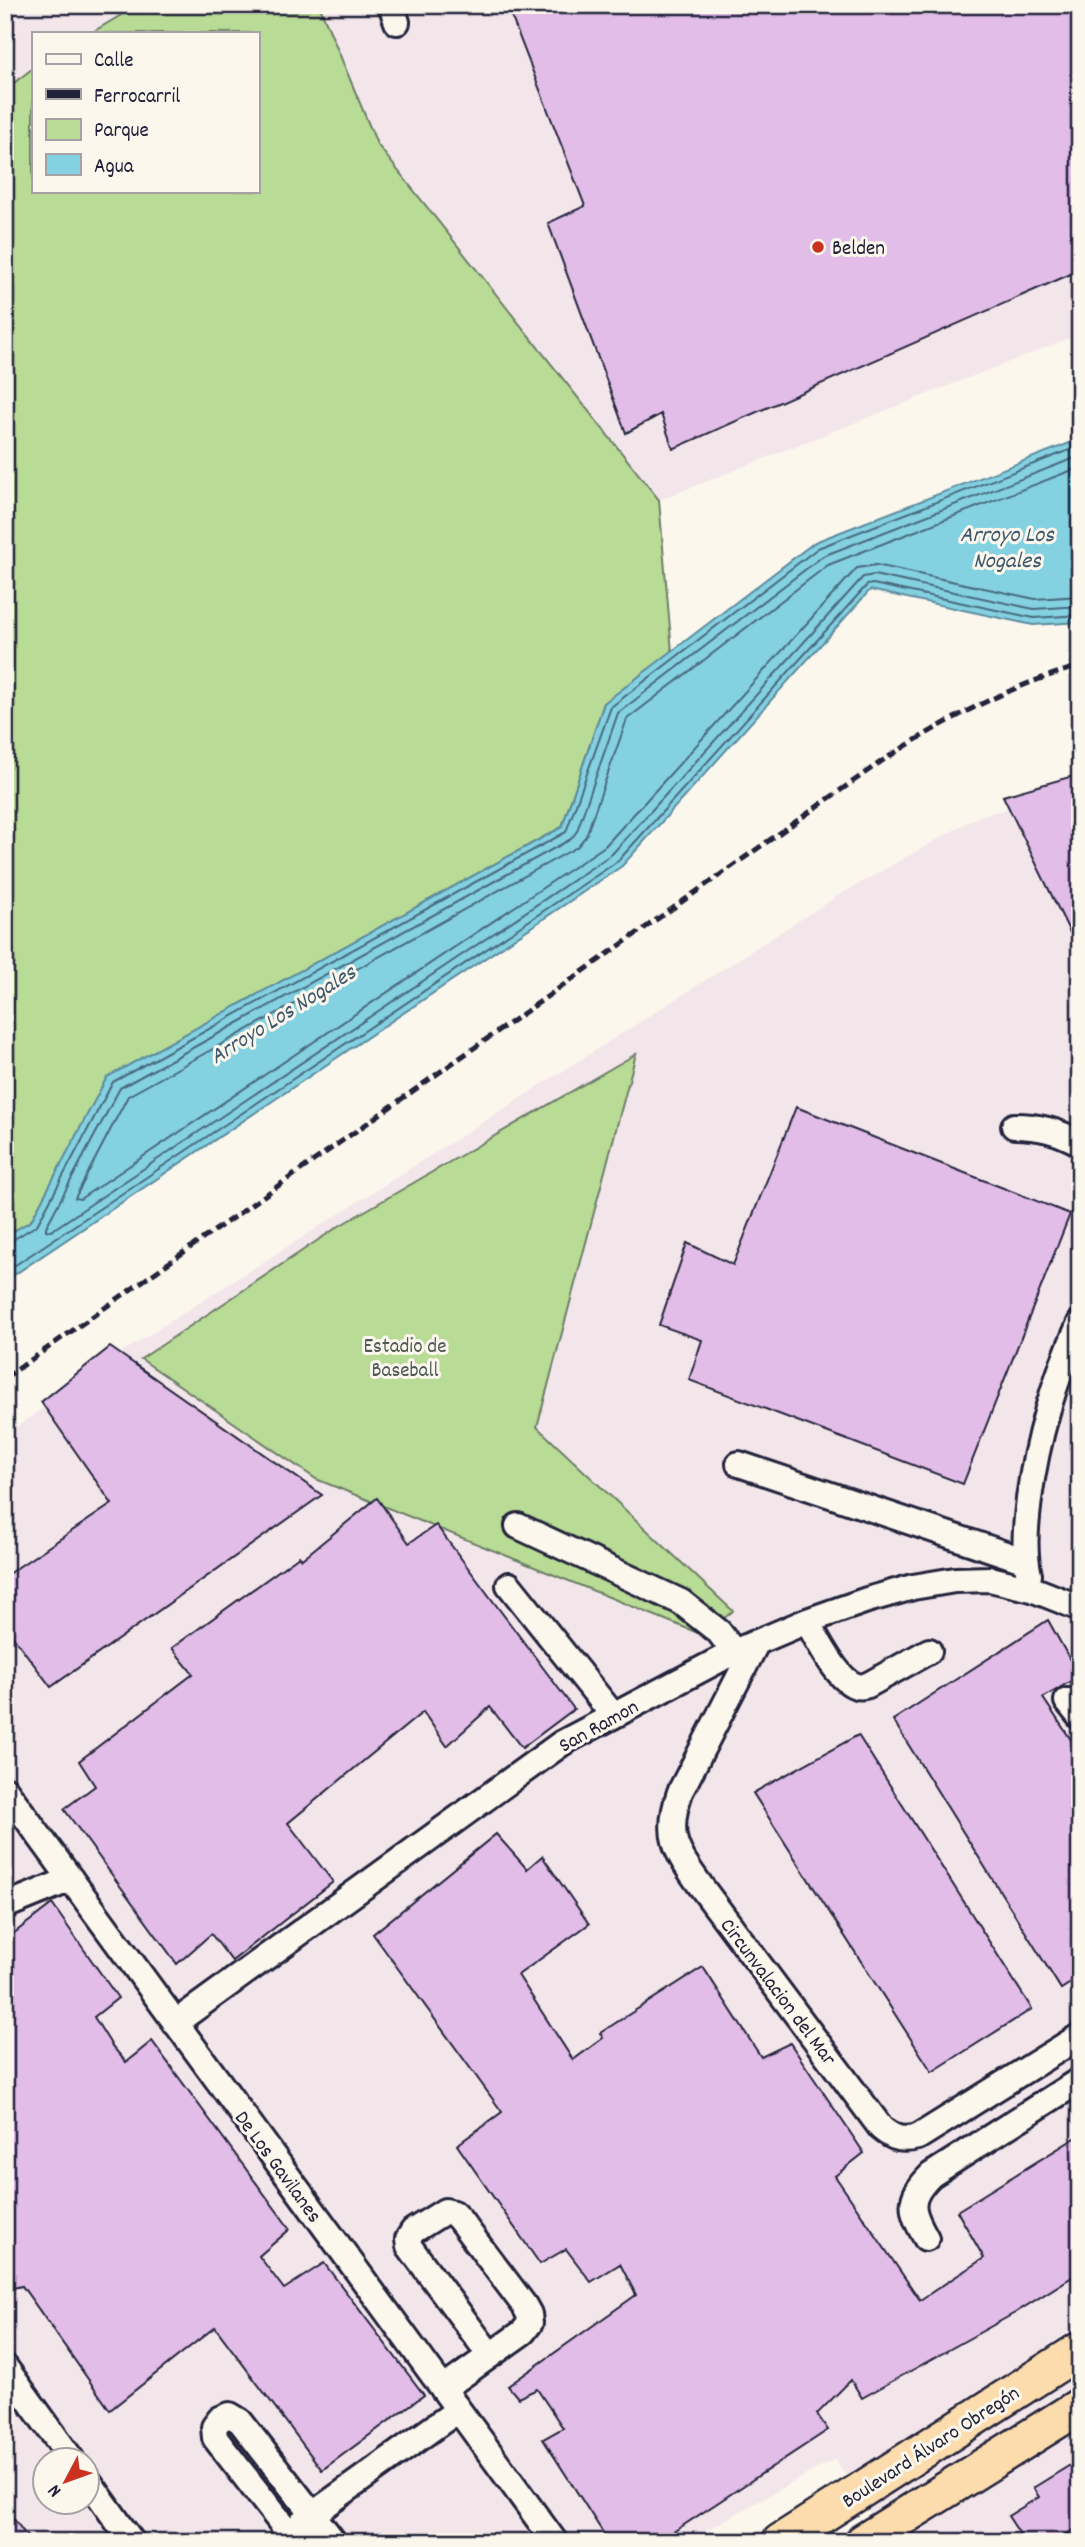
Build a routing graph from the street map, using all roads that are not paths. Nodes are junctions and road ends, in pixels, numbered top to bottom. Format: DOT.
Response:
graph roads {
  1 [pos="1014,1126"];
  2 [pos="1080,1143"];
  3 [pos="1080,1322"];
  4 [pos="739,1464"];
  5 [pos="518,1526"];
  6 [pos="1026,1561"];
  7 [pos="509,1585"];
  8 [pos="1032,1589"];
  9 [pos="1080,1608"];
  10 [pos="807,1621"];
  11 [pos="757,1642"];
  12 [pos="929,1651"];
  13 [pos="734,1652"];
  14 [pos="613,1716"];
  15 [pos="5,1789"];
  16 [pos="71,1880"];
  17 [pos="5,1906"];
  18 [pos="175,2023"];
  19 [pos="1080,2036"];
  20 [pos="1080,2080"];
  21 [pos="926,2238"];
  22 [pos="1080,2350"];
  23 [pos="490,2355"];
  24 [pos="5,2367"];
  25 [pos="443,2389"];
  26 [pos="1080,2406"];
  27 [pos="458,2410"];
  28 [pos="63,2446"];
  29 [pos="102,2500"];
  30 [pos="314,2514"];
  31 [pos="292,2537"];
  32 [pos="132,2542"];
  33 [pos="334,2542"];
  34 [pos="555,2542"];
  35 [pos="780,2542"];
  36 [pos="863,2542"];
  1 -- 2 [label="lane"];
  3 -- 6 [label="lane"];
  4 -- 6 [label="lane"];
  5 -- 13 [label="lane"];
  6 -- 8 [label="lane"];
  7 -- 14 [label="lane"];
  8 -- 9 [label="lane, San Ramon"];
  8 -- 10 [label="lane, San Ramon"];
  10 -- 11 [label="lane, San Ramon"];
  10 -- 12 [label="lane"];
  11 -- 13 [label="lane, San Ramon"];
  11 -- 19 [label="lane, Circunvalacion del Mar"];
  13 -- 14 [label="lane, San Ramon"];
  14 -- 18 [label="lane, San Ramon"];
  15 -- 16 [label="lane, De Los Gavilanes"];
  16 -- 17 [label="lane"];
  16 -- 18 [label="lane, De Los Gavilanes"];
  18 -- 25 [label="lane, De Los Gavilanes"];
  20 -- 21 [label="lane"];
  22 -- 35 [label="highway, Boulevard Álvaro Obregón"];
  23 -- 23 [label="lane"];
  23 -- 25 [label="lane"];
  24 -- 28 [label="lane"];
  25 -- 27 [label="lane, De Los Gavilanes"];
  26 -- 36 [label="highway, Boulevard Álvaro Obregón"];
  27 -- 30 [label="lane"];
  27 -- 34 [label="lane, De Los Gavilanes"];
  29 -- 32 [label="lane"];
  30 -- 31 [label="lane"];
  30 -- 31 [label="lane"];
  30 -- 33 [label="lane"];
}
